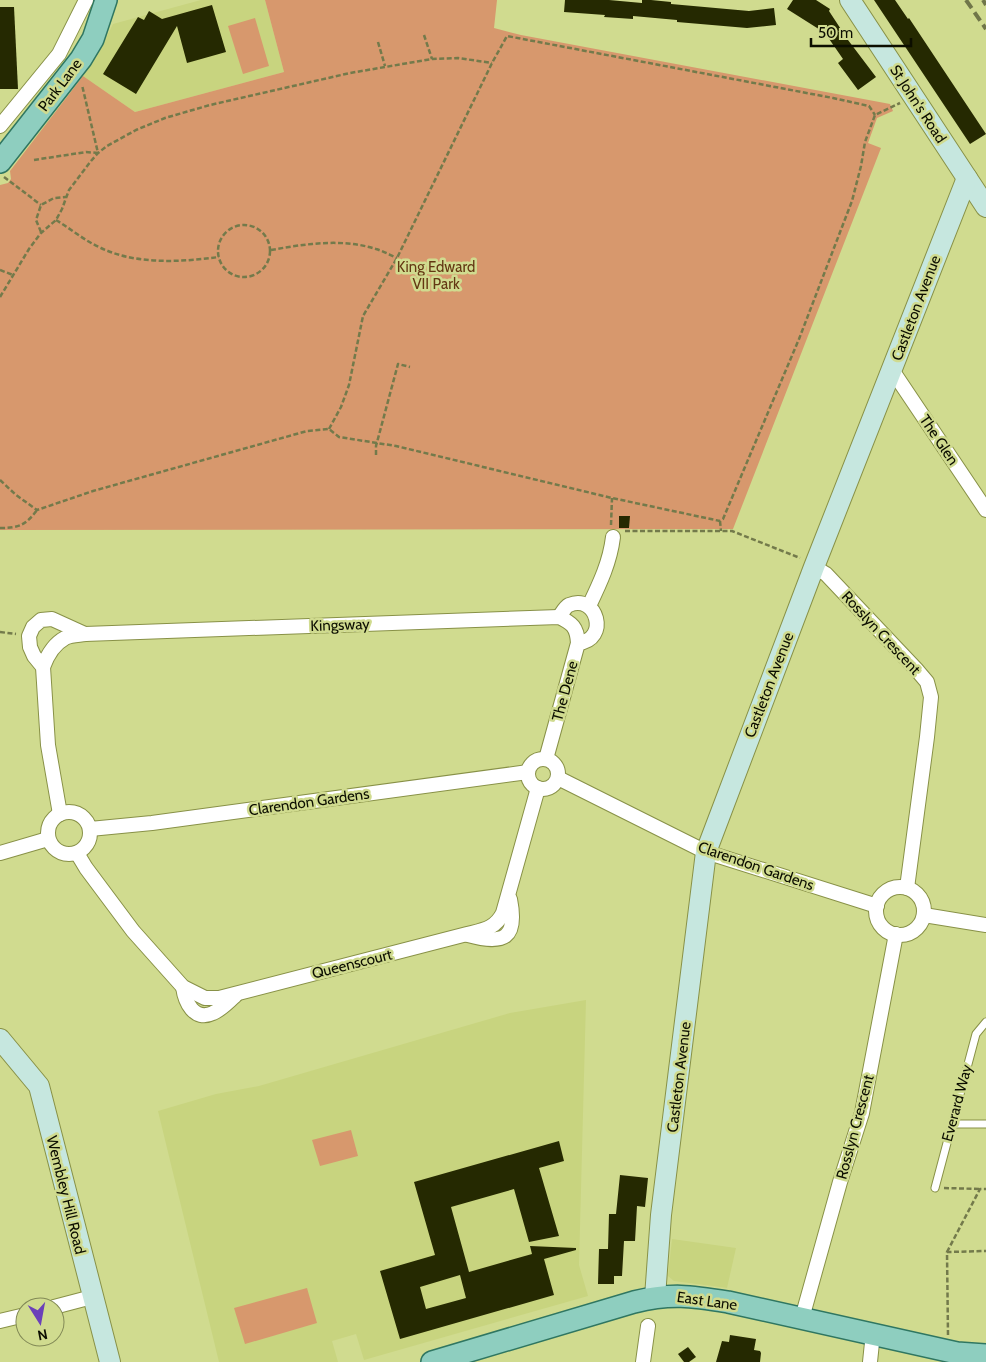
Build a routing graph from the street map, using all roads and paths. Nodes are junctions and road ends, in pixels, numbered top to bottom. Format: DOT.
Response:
graph roads {
  1 [pos="86,0"];
  2 [pos="106,0"];
  3 [pos="850,0"];
  4 [pos="424,35"];
  5 [pos="378,42"];
  6 [pos="432,59"];
  7 [pos="492,63"];
  8 [pos="385,66"];
  9 [pos="70,73"];
  10 [pos="912,96"];
  11 [pos="875,115"];
  12 [pos="0,126"];
  13 [pos="98,153"];
  14 [pos="34,160"];
  15 [pos="0,162"];
  16 [pos="0,174"];
  17 [pos="967,178"];
  18 [pos="66,197"];
  19 [pos="41,205"];
  20 [pos="986,207"];
  21 [pos="56,220"];
  22 [pos="41,233"];
  23 [pos="271,250"];
  24 [pos="218,257"];
  25 [pos="397,258"];
  26 [pos="0,270"];
  27 [pos="13,275"];
  28 [pos="0,297"];
  29 [pos="410,367"];
  30 [pos="892,370"];
  31 [pos="329,429"];
  32 [pos="377,443"];
  33 [pos="376,455"];
  34 [pos="0,480"];
  35 [pos="612,498"];
  36 [pos="37,510"];
  37 [pos="986,510"];
  38 [pos="720,521"];
  39 [pos="0,528"];
  40 [pos="722,531"];
  41 [pos="612,534"];
  42 [pos="814,565"];
  43 [pos="589,606"];
  44 [pos="559,617"];
  45 [pos="85,634"];
  46 [pos="578,643"];
  47 [pos="43,667"];
  48 [pos="546,759"];
  49 [pos="528,772"];
  50 [pos="558,778"];
  51 [pos="538,788"];
  52 [pos="60,814"];
  53 [pos="90,829"];
  54 [pos="48,839"];
  55 [pos="0,852"];
  56 [pos="706,852"];
  57 [pos="77,853"];
  58 [pos="907,888"];
  59 [pos="877,906"];
  60 [pos="924,914"];
  61 [pos="986,925"];
  62 [pos="896,934"];
  63 [pos="986,1022"];
  64 [pos="0,1039"];
  65 [pos="952,1124"];
  66 [pos="986,1124"];
  67 [pos="935,1188"];
  68 [pos="980,1189"];
  69 [pos="986,1189"];
  70 [pos="986,1251"];
  71 [pos="947,1252"];
  72 [pos="92,1297"];
  73 [pos="655,1297"];
  74 [pos="65,1304"];
  75 [pos="15,1317"];
  76 [pos="802,1318"];
  77 [pos="0,1321"];
  78 [pos="648,1326"];
  79 [pos="873,1333"];
  80 [pos="949,1351"];
  81 [pos="986,1355"];
  82 [pos="110,1362"];
  83 [pos="432,1362"];
  84 [pos="643,1362"];
  85 [pos="870,1362"];
  1 -- 12 [label="street, Park Lane"];
  2 -- 9 [label="main road, Park Lane"];
  3 -- 10 [label="street, St John's Road"];
  4 -- 6 [label="path"];
  5 -- 8 [label="path"];
  6 -- 7 [label="path"];
  6 -- 8 [label="path"];
  7 -- 11 [label="path"];
  7 -- 25 [label="path"];
  8 -- 13 [label="path"];
  9 -- 13 [label="path"];
  9 -- 15 [label="main road, Park Lane"];
  10 -- 11 [label="path"];
  10 -- 17 [label="street, St John's Road"];
  11 -- 38 [label="path"];
  13 -- 14 [label="path"];
  13 -- 18 [label="path"];
  16 -- 19 [label="path"];
  17 -- 20 [label="street, St John's Road"];
  17 -- 30 [label="street, Castleton Avenue"];
  18 -- 19 [label="path"];
  18 -- 21 [label="path"];
  19 -- 22 [label="path"];
  21 -- 22 [label="path"];
  21 -- 24 [label="path"];
  22 -- 27 [label="path"];
  23 -- 24 [label="path"];
  23 -- 24 [label="path"];
  23 -- 25 [label="path"];
  25 -- 31 [label="path"];
  26 -- 27 [label="path"];
  27 -- 28 [label="path"];
  29 -- 32 [label="path"];
  30 -- 37 [label="street, The Glen"];
  30 -- 42 [label="street, Castleton Avenue"];
  31 -- 32 [label="path"];
  31 -- 36 [label="path"];
  32 -- 33 [label="path"];
  32 -- 35 [label="path"];
  34 -- 36 [label="path"];
  35 -- 38 [label="path"];
  35 -- 41 [label="path"];
  36 -- 39 [label="path"];
  38 -- 40 [label="path"];
  40 -- 41 [label="path"];
  40 -- 42 [label="path"];
  41 -- 43 [label="street"];
  42 -- 56 [label="street, Castleton Avenue"];
  42 -- 58 [label="street, Rosslyn Crescent"];
  43 -- 44 [label="street"];
  43 -- 46 [label="street, The Dene"];
  44 -- 45 [label="street, Kingsway"];
  44 -- 46 [label="street"];
  45 -- 47 [label="street, Kingsway"];
  45 -- 47 [label="street, Kingsway"];
  46 -- 48 [label="street, The Dene"];
  47 -- 52 [label="street, Kingsway"];
  48 -- 49 [label="street"];
  48 -- 50 [label="street"];
  49 -- 51 [label="street"];
  49 -- 53 [label="street, Clarendon Gardens"];
  50 -- 51 [label="street"];
  50 -- 56 [label="street, Clarendon Gardens"];
  51 -- 57 [label="street, Queenscourt"];
  52 -- 53 [label="street"];
  52 -- 54 [label="street"];
  53 -- 57 [label="street"];
  54 -- 55 [label="street"];
  54 -- 57 [label="street"];
  56 -- 59 [label="street, Clarendon Gardens"];
  56 -- 73 [label="street, Castleton Avenue"];
  58 -- 59 [label="street"];
  58 -- 60 [label="street"];
  59 -- 62 [label="street"];
  60 -- 61 [label="street"];
  60 -- 62 [label="street"];
  62 -- 76 [label="street, Rosslyn Crescent"];
  63 -- 65 [label="lane, Everard Way"];
  64 -- 72 [label="street, Wembley Hill Road"];
  65 -- 66 [label="lane"];
  65 -- 67 [label="lane, Everard Way"];
  67 -- 68 [label="path"];
  68 -- 69 [label="path"];
  68 -- 71 [label="path"];
  70 -- 71 [label="path"];
  71 -- 80 [label="path"];
  72 -- 74 [label="street"];
  72 -- 82 [label="street, Wembley Hill Road"];
  73 -- 76 [label="main road, East Lane"];
  73 -- 83 [label="main road, East Lane"];
  75 -- 77 [label="street"];
  76 -- 79 [label="main road, East Lane"];
  78 -- 84 [label="street"];
  79 -- 80 [label="main road, East Lane"];
  79 -- 85 [label="street"];
  80 -- 81 [label="main road, East Lane"];
}
